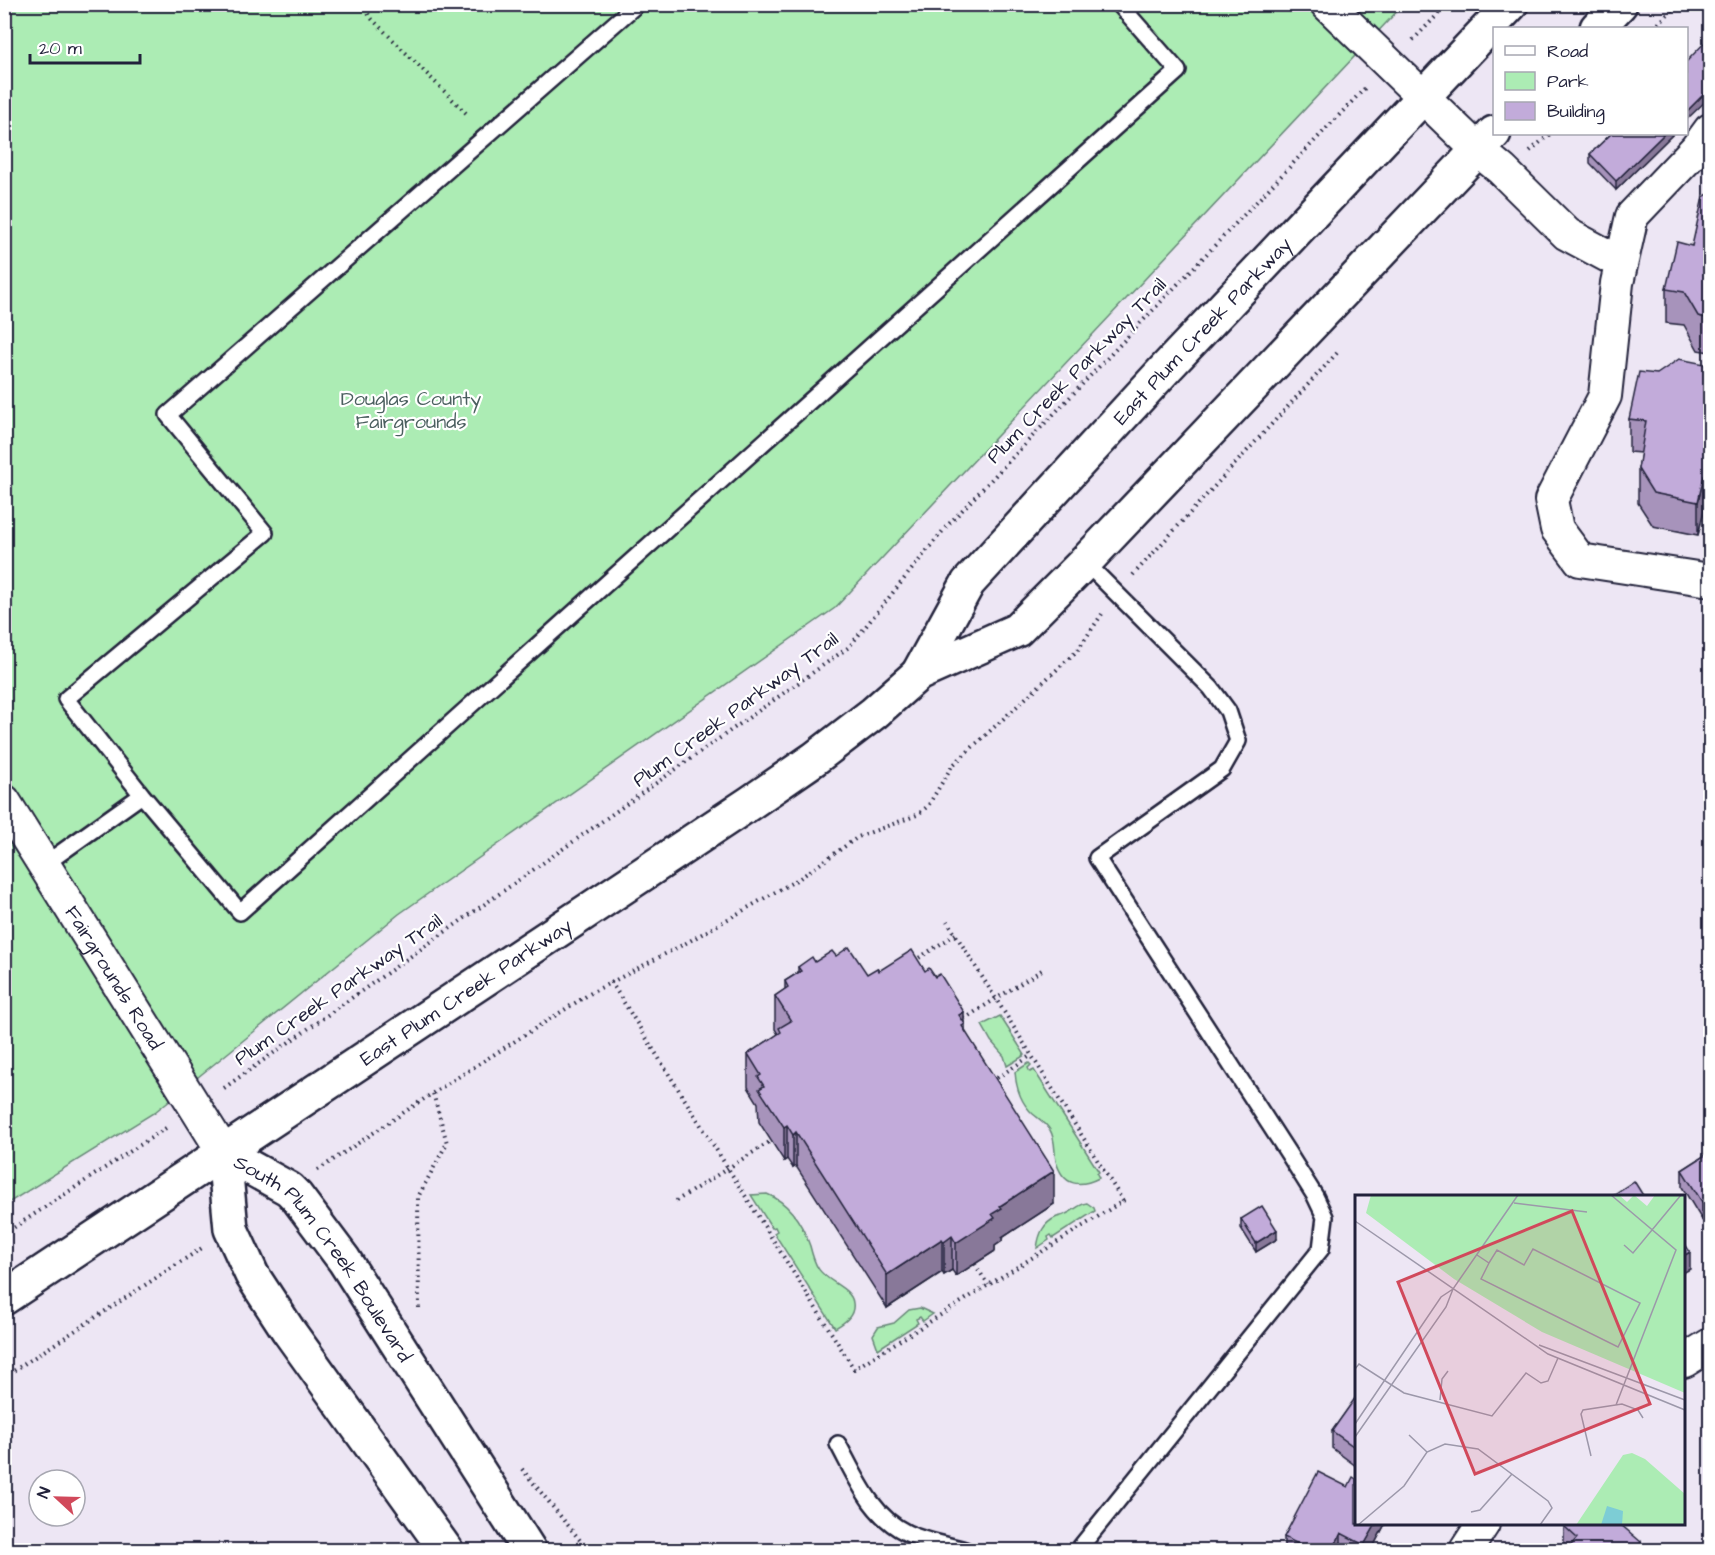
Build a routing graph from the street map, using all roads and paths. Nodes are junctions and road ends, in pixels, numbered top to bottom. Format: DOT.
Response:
graph roads {
  1 [pos="361,4"];
  2 [pos="637,4"];
  3 [pos="1119,4"];
  4 [pos="1327,4"];
  5 [pos="1448,4"];
  6 [pos="1512,4"];
  7 [pos="1620,4"];
  8 [pos="1678,4"];
  9 [pos="1598,27"];
  10 [pos="1655,27"];
  11 [pos="1389,63"];
  12 [pos="1424,97"];
  13 [pos="469,116"];
  14 [pos="1710,130"];
  15 [pos="1486,142"];
  16 [pos="1621,262"];
  17 [pos="1085,562"];
  18 [pos="1710,580"];
  19 [pos="918,674"];
  20 [pos="142,795"];
  21 [pos="4,801"];
  22 [pos="45,864"];
  23 [pos="947,921"];
  24 [pos="956,934"];
  25 [pos="910,963"];
  26 [pos="1045,968"];
  27 [pos="611,982"];
  28 [pos="996,999"];
  29 [pos="952,1027"];
  30 [pos="1032,1055"];
  31 [pos="989,1083"];
  32 [pos="433,1092"];
  33 [pos="195,1108"];
  34 [pos="771,1142"];
  35 [pos="224,1153"];
  36 [pos="728,1168"];
  37 [pos="676,1201"];
  38 [pos="4,1234"];
  39 [pos="975,1264"];
  40 [pos="988,1285"];
  41 [pos="4,1298"];
  42 [pos="419,1318"];
  43 [pos="1710,1345"];
  44 [pos="1685,1360"];
  45 [pos="838,1443"];
  46 [pos="517,1461"];
  47 [pos="1482,1525"];
  48 [pos="446,1551"];
  49 [pos="529,1551"];
  50 [pos="588,1551"];
  51 [pos="965,1551"];
  52 [pos="1078,1551"];
  53 [pos="1466,1551"];
  1 -- 13 [label="path"];
  2 -- 20 [label="lane"];
  3 -- 20 [label="lane"];
  4 -- 11 [label="street"];
  5 -- 11 [label="path, Plum Creek Parkway Trail"];
  6 -- 12 [label="main road, East Plum Creek Parkway"];
  7 -- 9 [label="main road"];
  8 -- 10 [label="path"];
  11 -- 12 [label="street"];
  11 -- 33 [label="path, Plum Creek Parkway Trail"];
  12 -- 15 [label="street"];
  12 -- 19 [label="main road, East Plum Creek Parkway"];
  14 -- 16 [label="street"];
  15 -- 16 [label="street"];
  15 -- 17 [label="main road, East Plum Creek Parkway"];
  16 -- 18 [label="street"];
  17 -- 19 [label="main road, East Plum Creek Parkway"];
  17 -- 52 [label="lane"];
  19 -- 35 [label="main road, East Plum Creek Parkway"];
  20 -- 22 [label="lane"];
  21 -- 22 [label="street, Fairgrounds Road"];
  22 -- 33 [label="street, Fairgrounds Road"];
  23 -- 24 [label="path"];
  24 -- 25 [label="path"];
  24 -- 28 [label="path"];
  26 -- 28 [label="path"];
  27 -- 36 [label="path"];
  28 -- 29 [label="path"];
  28 -- 30 [label="path"];
  30 -- 31 [label="path"];
  30 -- 40 [label="path"];
  32 -- 42 [label="path"];
  33 -- 35 [label="street, Fairgrounds Road"];
  33 -- 38 [label="path, Plum Creek Parkway Trail"];
  34 -- 36 [label="path"];
  35 -- 41 [label="main road, East Plum Creek Parkway"];
  35 -- 48 [label="main road, South Plum Creek Boulevard"];
  35 -- 49 [label="main road, South Plum Creek Boulevard"];
  36 -- 37 [label="path"];
  36 -- 40 [label="path"];
  39 -- 40 [label="path"];
  43 -- 44 [label="street"];
  45 -- 51 [label="lane"];
  46 -- 50 [label="path"];
  47 -- 53 [label="street"];
}
